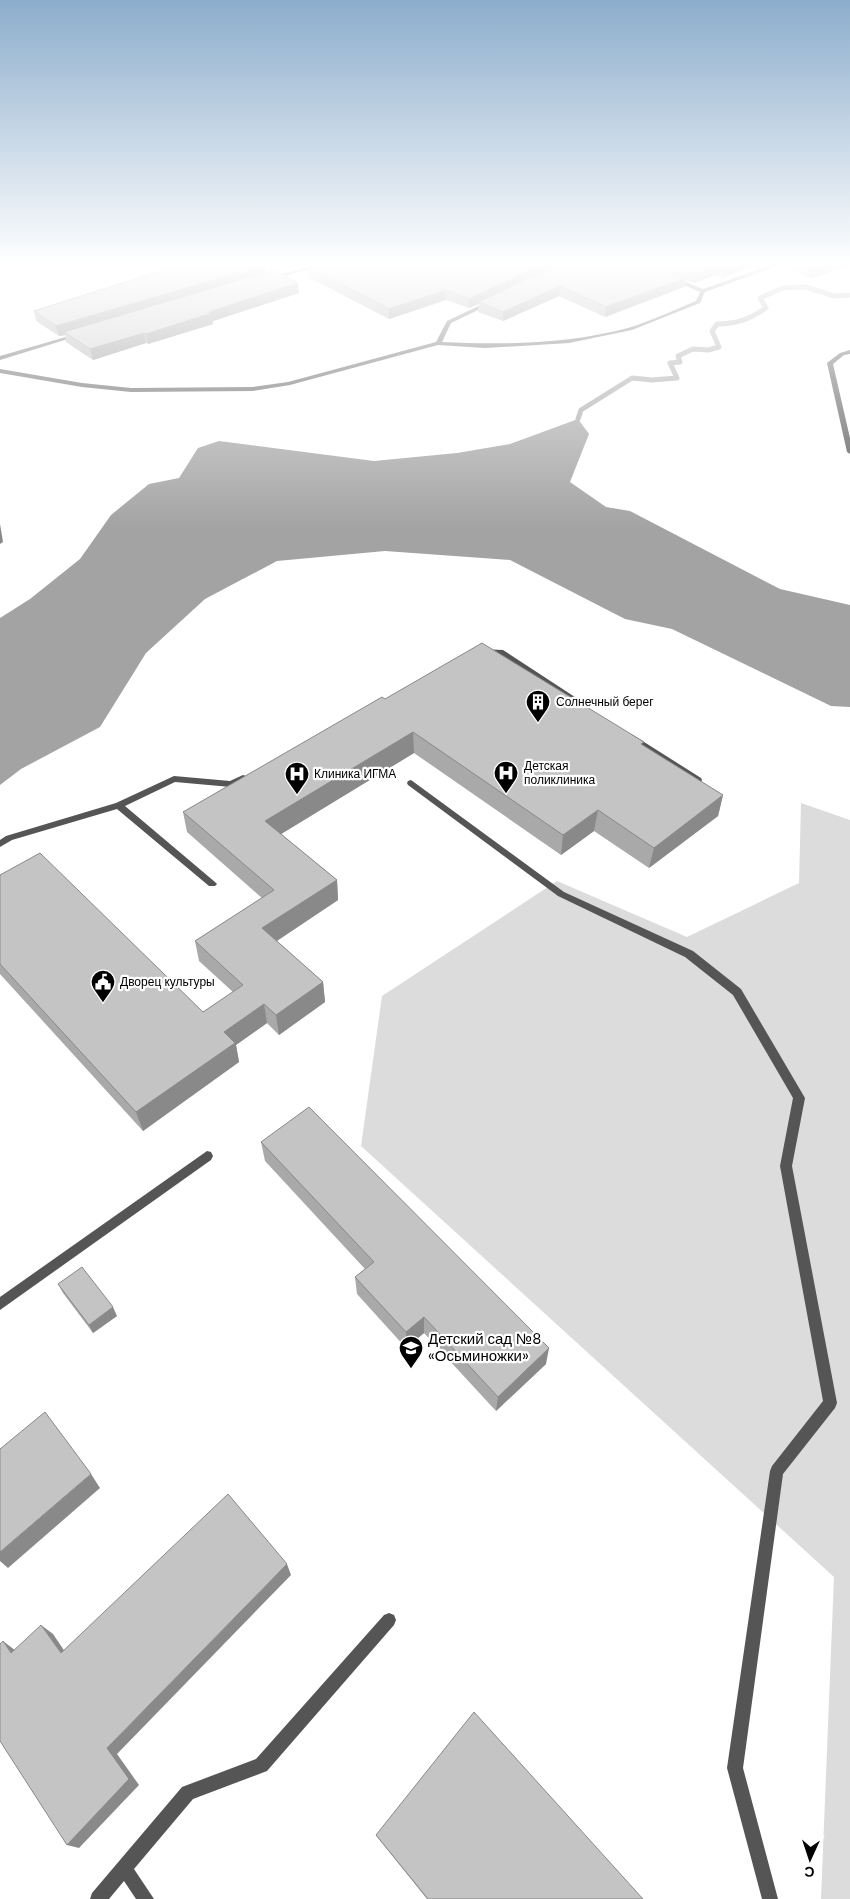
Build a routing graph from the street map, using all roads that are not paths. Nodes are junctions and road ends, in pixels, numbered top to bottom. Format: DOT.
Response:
graph roads {
  1 [pos="24,351"];
  2 [pos="410,351"];
  3 [pos="850,352"];
  4 [pos="0,358"];
  5 [pos="0,371"];
  6 [pos="850,452"];
  7 [pos="473,655"];
  8 [pos="582,705"];
  9 [pos="624,732"];
  10 [pos="249,774"];
  11 [pos="698,780"];
  12 [pos="410,783"];
  13 [pos="119,805"];
  14 [pos="0,844"];
  15 [pos="212,884"];
  16 [pos="208,1156"];
  17 [pos="0,1304"];
  18 [pos="389,1620"];
  19 [pos="124,1868"];
  20 [pos="98,1899"];
  21 [pos="146,1899"];
  22 [pos="770,1899"];
  1 -- 4 [label="street"];
  2 -- 5 [label="street"];
  3 -- 6 [label="street"];
  7 -- 8 [label="street"];
  9 -- 11 [label="street"];
  10 -- 13 [label="street"];
  12 -- 22 [label="street"];
  13 -- 14 [label="street"];
  13 -- 15 [label="street"];
  16 -- 17 [label="street"];
  18 -- 19 [label="street"];
  19 -- 20 [label="street"];
  19 -- 21 [label="street"];
}
